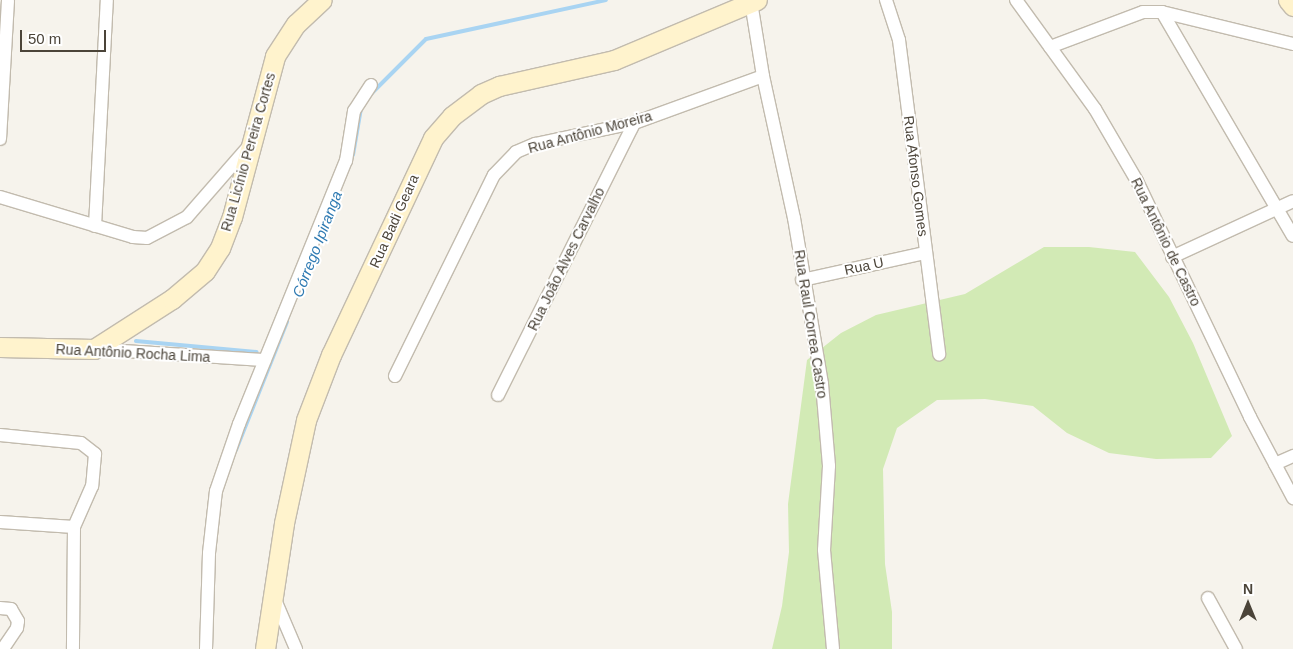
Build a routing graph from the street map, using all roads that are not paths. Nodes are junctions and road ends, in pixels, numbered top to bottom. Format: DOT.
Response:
graph roads {
  1 [pos="107,0"];
  2 [pos="322,0"];
  3 [pos="886,0"];
  4 [pos="1016,0"];
  5 [pos="1288,0"];
  6 [pos="754,1"];
  7 [pos="5,2"];
  8 [pos="1293,6"];
  9 [pos="1162,12"];
  10 [pos="1293,44"];
  11 [pos="1050,47"];
  12 [pos="763,76"];
  13 [pos="371,85"];
  14 [pos="634,123"];
  15 [pos="0,139"];
  16 [pos="250,146"];
  17 [pos="0,197"];
  18 [pos="1293,201"];
  19 [pos="1279,208"];
  20 [pos="95,226"];
  21 [pos="1293,236"];
  22 [pos="925,253"];
  23 [pos="1172,257"];
  24 [pos="802,280"];
  25 [pos="0,347"];
  26 [pos="94,349"];
  27 [pos="939,354"];
  28 [pos="265,360"];
  29 [pos="395,376"];
  30 [pos="498,396"];
  31 [pos="0,435"];
  32 [pos="1293,456"];
  33 [pos="1275,464"];
  34 [pos="1293,498"];
  35 [pos="0,522"];
  36 [pos="74,527"];
  37 [pos="273,595"];
  38 [pos="1208,598"];
  39 [pos="6,608"];
  40 [pos="3,649"];
  41 [pos="73,649"];
  42 [pos="206,649"];
  43 [pos="264,649"];
  44 [pos="296,649"];
  45 [pos="833,649"];
  46 [pos="1236,649"];
  1 -- 20 [label="street"];
  2 -- 16 [label="street, Rua Licínio Pereira Cortes"];
  3 -- 22 [label="street, Rua Afonso Gomes"];
  4 -- 11 [label="street, Rua Antônio de Castro"];
  5 -- 8 [label="street"];
  6 -- 12 [label="street, Rua Raul Correa Castro"];
  6 -- 37 [label="street, Rua Badi Geara"];
  7 -- 15 [label="street"];
  9 -- 10 [label="street"];
  9 -- 11 [label="street"];
  9 -- 19 [label="street"];
  11 -- 23 [label="street, Rua Antônio de Castro"];
  12 -- 14 [label="street, Rua Antônio Moreira"];
  12 -- 24 [label="street, Rua Raul Correa Castro"];
  13 -- 28 [label="street"];
  14 -- 29 [label="street, Rua Antônio Moreira"];
  14 -- 30 [label="street, Rua João Alves Carvalho"];
  16 -- 20 [label="street"];
  16 -- 26 [label="street, Rua Licínio Pereira Cortes"];
  17 -- 20 [label="street"];
  18 -- 19 [label="street"];
  19 -- 21 [label="street"];
  19 -- 23 [label="street"];
  22 -- 24 [label="street, Rua U"];
  22 -- 27 [label="street, Rua Afonso Gomes"];
  23 -- 33 [label="street, Rua Antônio de Castro"];
  24 -- 45 [label="street, Rua Raul Correa Castro"];
  25 -- 26 [label="street, Rua Antônio Rocha Lima"];
  26 -- 28 [label="street, Rua Antônio Rocha Lima"];
  28 -- 42 [label="street"];
  31 -- 36 [label="street"];
  32 -- 33 [label="street"];
  33 -- 34 [label="street, Rua Antônio de Castro"];
  35 -- 36 [label="street"];
  36 -- 41 [label="street"];
  37 -- 43 [label="street, Rua Badi Geara"];
  37 -- 44 [label="street"];
  38 -- 46 [label="street"];
  39 -- 40 [label="street"];
}
